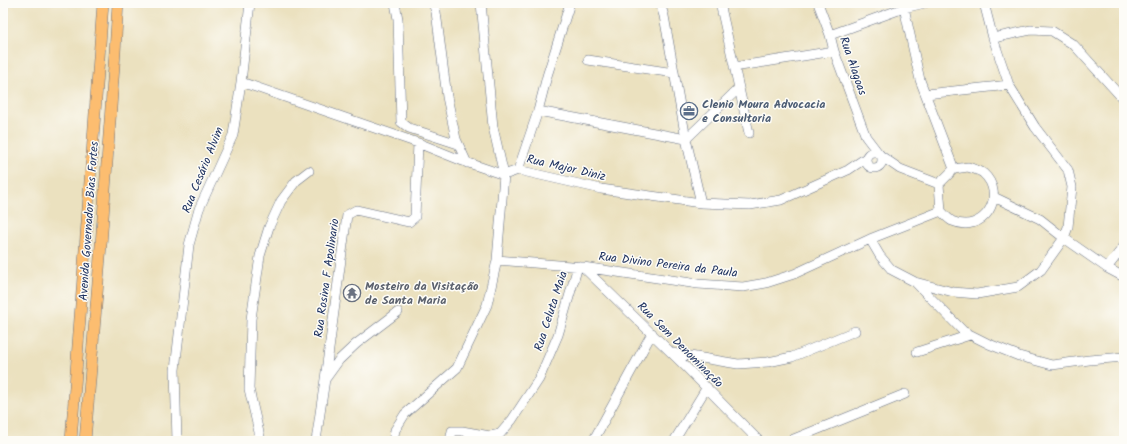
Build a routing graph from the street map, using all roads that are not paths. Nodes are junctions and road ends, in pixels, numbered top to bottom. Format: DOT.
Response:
graph roads {
  1 [pos="103,3"];
  2 [pos="118,3"];
  3 [pos="250,3"];
  4 [pos="394,3"];
  5 [pos="433,3"];
  6 [pos="481,3"];
  7 [pos="570,3"];
  8 [pos="660,3"];
  9 [pos="720,3"];
  10 [pos="818,3"];
  11 [pos="925,3"];
  12 [pos="984,3"];
  13 [pos="904,5"];
  14 [pos="830,35"];
  15 [pos="993,38"];
  16 [pos="834,51"];
  17 [pos="588,60"];
  18 [pos="734,67"];
  19 [pos="674,73"];
  20 [pos="241,82"];
  21 [pos="1008,85"];
  22 [pos="738,89"];
  23 [pos="926,94"];
  24 [pos="1124,100"];
  25 [pos="538,111"];
  26 [pos="749,133"];
  27 [pos="866,137"];
  28 [pos="686,140"];
  29 [pos="418,143"];
  30 [pos="458,144"];
  31 [pos="880,155"];
  32 [pos="867,157"];
  33 [pos="466,163"];
  34 [pos="875,168"];
  35 [pos="900,169"];
  36 [pos="954,169"];
  37 [pos="518,170"];
  38 [pos="848,170"];
  39 [pos="309,171"];
  40 [pos="504,175"];
  41 [pos="939,184"];
  42 [pos="994,197"];
  43 [pos="702,203"];
  44 [pos="941,211"];
  45 [pos="1064,238"];
  46 [pos="870,239"];
  47 [pos="86,242"];
  48 [pos="101,245"];
  49 [pos="1124,246"];
  50 [pos="497,260"];
  51 [pos="84,265"];
  52 [pos="580,266"];
  53 [pos="98,268"];
  54 [pos="1107,268"];
  55 [pos="1124,278"];
  56 [pos="915,282"];
  57 [pos="398,312"];
  58 [pos="855,331"];
  59 [pos="652,334"];
  60 [pos="970,335"];
  61 [pos="916,352"];
  62 [pos="672,353"];
  63 [pos="1124,357"];
  64 [pos="325,379"];
  65 [pos="706,388"];
  66 [pos="75,390"];
  67 [pos="88,390"];
  68 [pos="905,394"];
  69 [pos="71,441"];
  70 [pos="85,441"];
  71 [pos="177,441"];
  72 [pos="262,441"];
  73 [pos="316,441"];
  74 [pos="393,441"];
  75 [pos="450,441"];
  76 [pos="593,441"];
  77 [pos="674,441"];
  78 [pos="758,441"];
  79 [pos="789,441"];
  1 -- 47 [label="main road, Avenida Governador Bias Fortes"];
  2 -- 48 [label="main road, Avenida Governador Bias Fortes"];
  3 -- 20 [label="street, Rua Cesário Alvim"];
  4 -- 30 [label="street"];
  5 -- 30 [label="street"];
  6 -- 40 [label="street"];
  7 -- 25 [label="street"];
  8 -- 19 [label="street"];
  9 -- 18 [label="street"];
  10 -- 14 [label="street, Rua Alagoas"];
  11 -- 13 [label="street"];
  12 -- 15 [label="street"];
  13 -- 14 [label="street"];
  13 -- 23 [label="street"];
  14 -- 16 [label="street, Rua Alagoas"];
  15 -- 21 [label="street"];
  15 -- 24 [label="street"];
  16 -- 18 [label="street"];
  16 -- 27 [label="street, Rua Alagoas"];
  17 -- 19 [label="street"];
  18 -- 22 [label="street"];
  19 -- 28 [label="street"];
  20 -- 29 [label="street"];
  20 -- 71 [label="street, Rua Cesário Alvim"];
  21 -- 23 [label="street"];
  21 -- 45 [label="street"];
  22 -- 26 [label="street"];
  22 -- 28 [label="street"];
  23 -- 36 [label="street"];
  25 -- 28 [label="street"];
  25 -- 37 [label="street"];
  27 -- 31 [label="street, Rua Alagoas"];
  27 -- 32 [label="street, Rua Alagoas"];
  28 -- 43 [label="street"];
  29 -- 33 [label="street"];
  29 -- 64 [label="street, Rua Rosina F Apolinario"];
  30 -- 33 [label="street"];
  31 -- 32 [label="street"];
  31 -- 34 [label="street"];
  31 -- 35 [label="street, Rua Alagoas"];
  32 -- 34 [label="street"];
  32 -- 38 [label="street, Rua Major Diniz"];
  33 -- 40 [label="street"];
  34 -- 35 [label="street, Rua Alagoas"];
  34 -- 38 [label="street, Rua Major Diniz"];
  35 -- 41 [label="street, Rua Alagoas"];
  36 -- 41 [label="street"];
  36 -- 42 [label="street"];
  37 -- 40 [label="street, Rua Major Diniz"];
  37 -- 43 [label="street, Rua Major Diniz"];
  38 -- 43 [label="street, Rua Major Diniz"];
  39 -- 72 [label="street"];
  40 -- 50 [label="street"];
  41 -- 44 [label="street"];
  42 -- 44 [label="street"];
  42 -- 45 [label="street"];
  44 -- 46 [label="street, Rua Divino Pereira da Paula"];
  45 -- 54 [label="street"];
  45 -- 56 [label="street"];
  46 -- 52 [label="street, Rua Divino Pereira da Paula"];
  46 -- 56 [label="street"];
  47 -- 48 [label="main road"];
  47 -- 51 [label="main road, Avenida Governador Bias Fortes"];
  48 -- 53 [label="main road, Avenida Governador Bias Fortes"];
  49 -- 54 [label="street"];
  50 -- 52 [label="street, Rua Divino Pereira da Paula"];
  50 -- 74 [label="street"];
  51 -- 53 [label="main road"];
  51 -- 66 [label="main road, Avenida Governador Bias Fortes"];
  52 -- 59 [label="street, Rua Sem Denominação"];
  52 -- 75 [label="street, Rua Celuta Maia"];
  53 -- 67 [label="main road, Avenida Governador Bias Fortes"];
  54 -- 55 [label="street"];
  56 -- 60 [label="street"];
  57 -- 64 [label="street"];
  58 -- 62 [label="street"];
  59 -- 62 [label="street, Rua Sem Denominação"];
  59 -- 76 [label="street"];
  60 -- 61 [label="street"];
  60 -- 63 [label="street"];
  62 -- 65 [label="street, Rua Sem Denominação"];
  64 -- 73 [label="street, Rua Rosina F Apolinario"];
  65 -- 77 [label="street"];
  65 -- 78 [label="street, Rua Sem Denominação"];
  66 -- 67 [label="main road"];
  66 -- 69 [label="main road, Avenida Governador Bias Fortes"];
  67 -- 70 [label="main road, Avenida Governador Bias Fortes"];
  68 -- 79 [label="street"];
}
